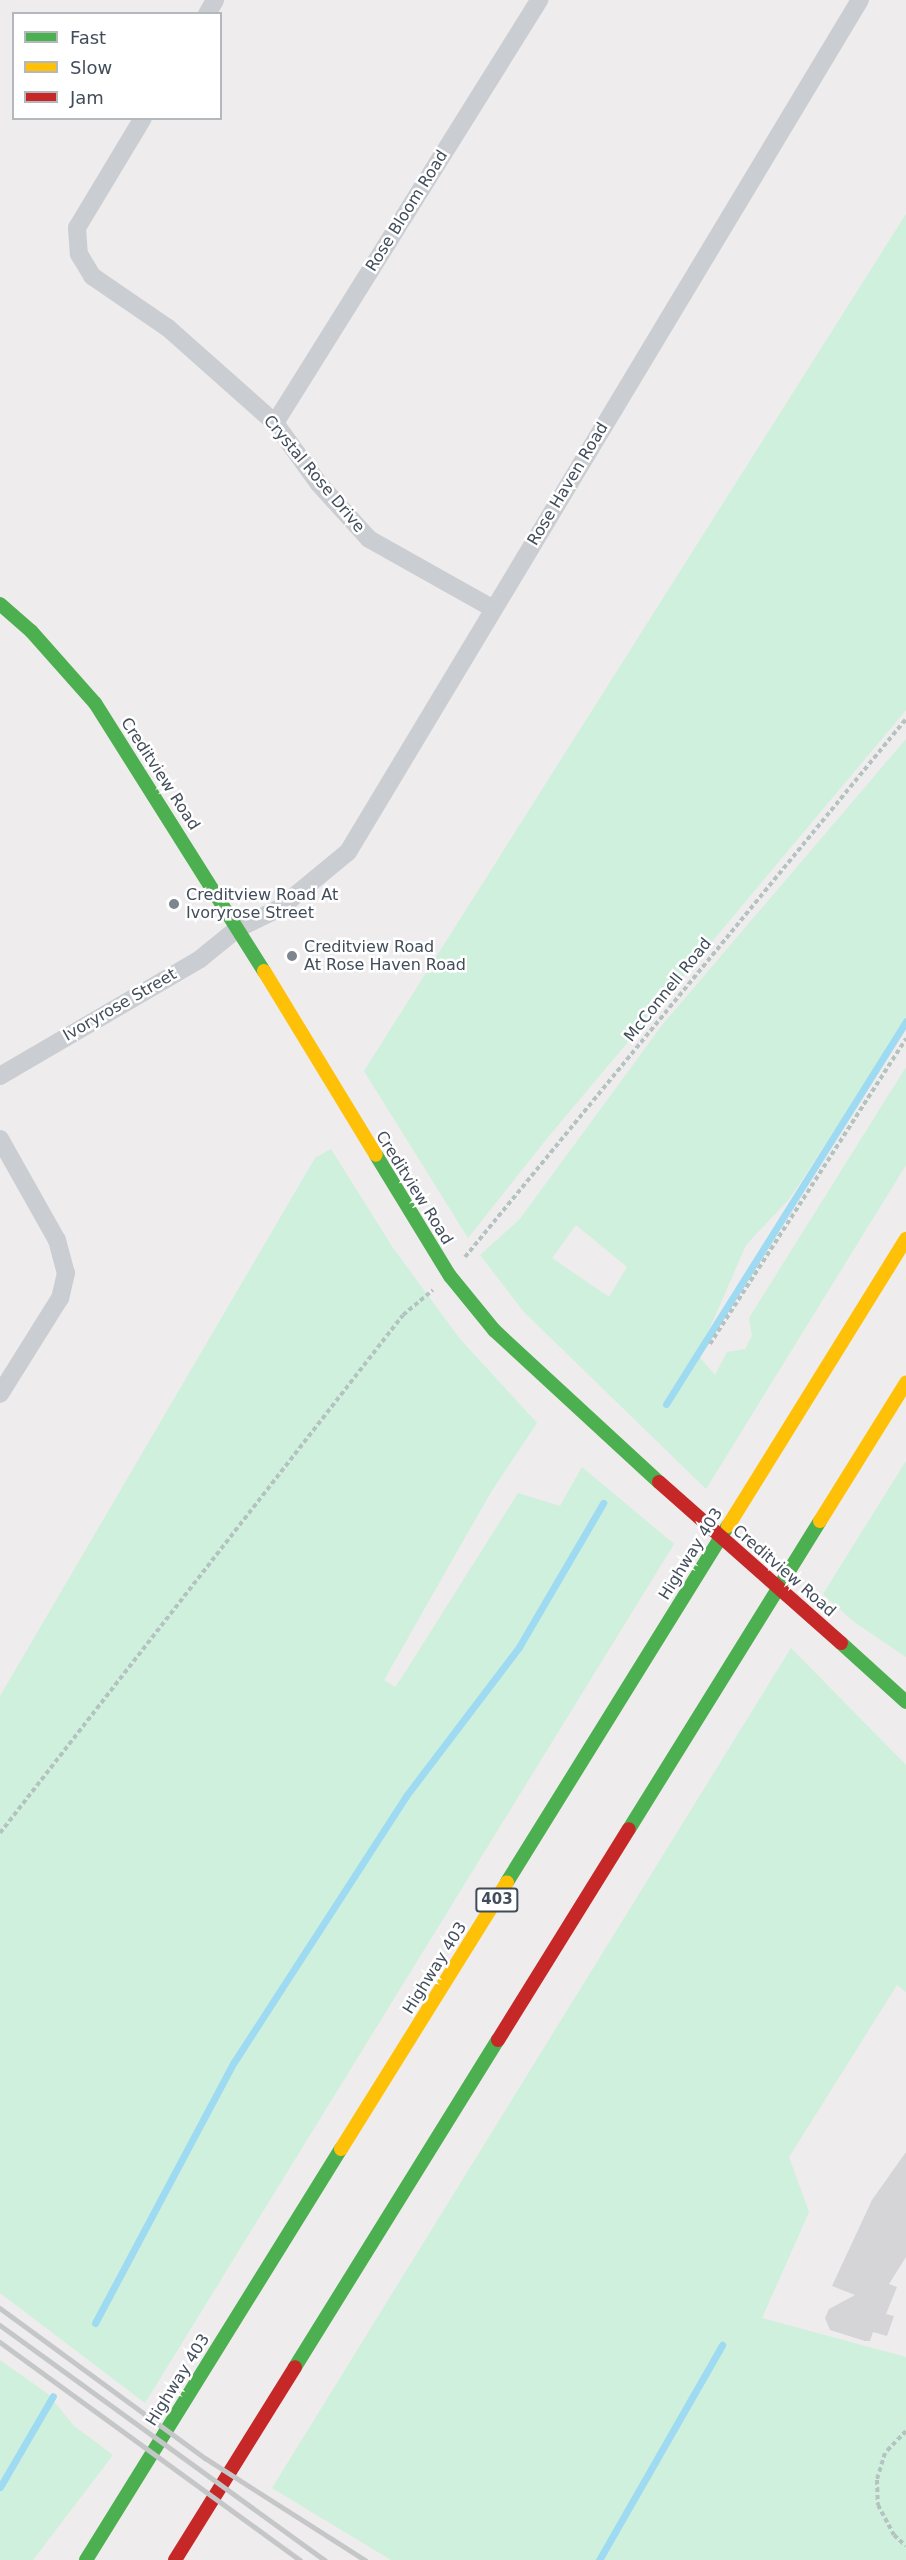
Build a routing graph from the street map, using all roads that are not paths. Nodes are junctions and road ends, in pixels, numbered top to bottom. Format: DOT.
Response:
graph roads {
  1 [pos="539,0"];
  2 [pos="860,0"];
  3 [pos="142,120"];
  4 [pos="275,423"];
  5 [pos="0,604"];
  6 [pos="492,608"];
  7 [pos="237,929"];
  8 [pos="0,1076"];
  9 [pos="0,1139"];
  10 [pos="906,1239"];
  11 [pos="906,1383"];
  12 [pos="0,1394"];
  13 [pos="906,1702"];
  14 [pos="86,2560"];
  15 [pos="175,2560"];
  1 -- 4 [label="street, Rose Bloom Road"];
  2 -- 6 [label="street, Rose Haven Road"];
  3 -- 4 [label="street, Crystal Rose Drive"];
  4 -- 6 [label="street, Crystal Rose Drive"];
  5 -- 7 [label="main road, Creditview Road"];
  6 -- 7 [label="street, Rose Haven Road"];
  7 -- 8 [label="street, Ivoryrose Street"];
  7 -- 13 [label="main road, Creditview Road, bridge"];
  9 -- 12 [label="street"];
  10 -- 14 [label="main road, Highway 403 / 403"];
  11 -- 15 [label="main road"];
}
